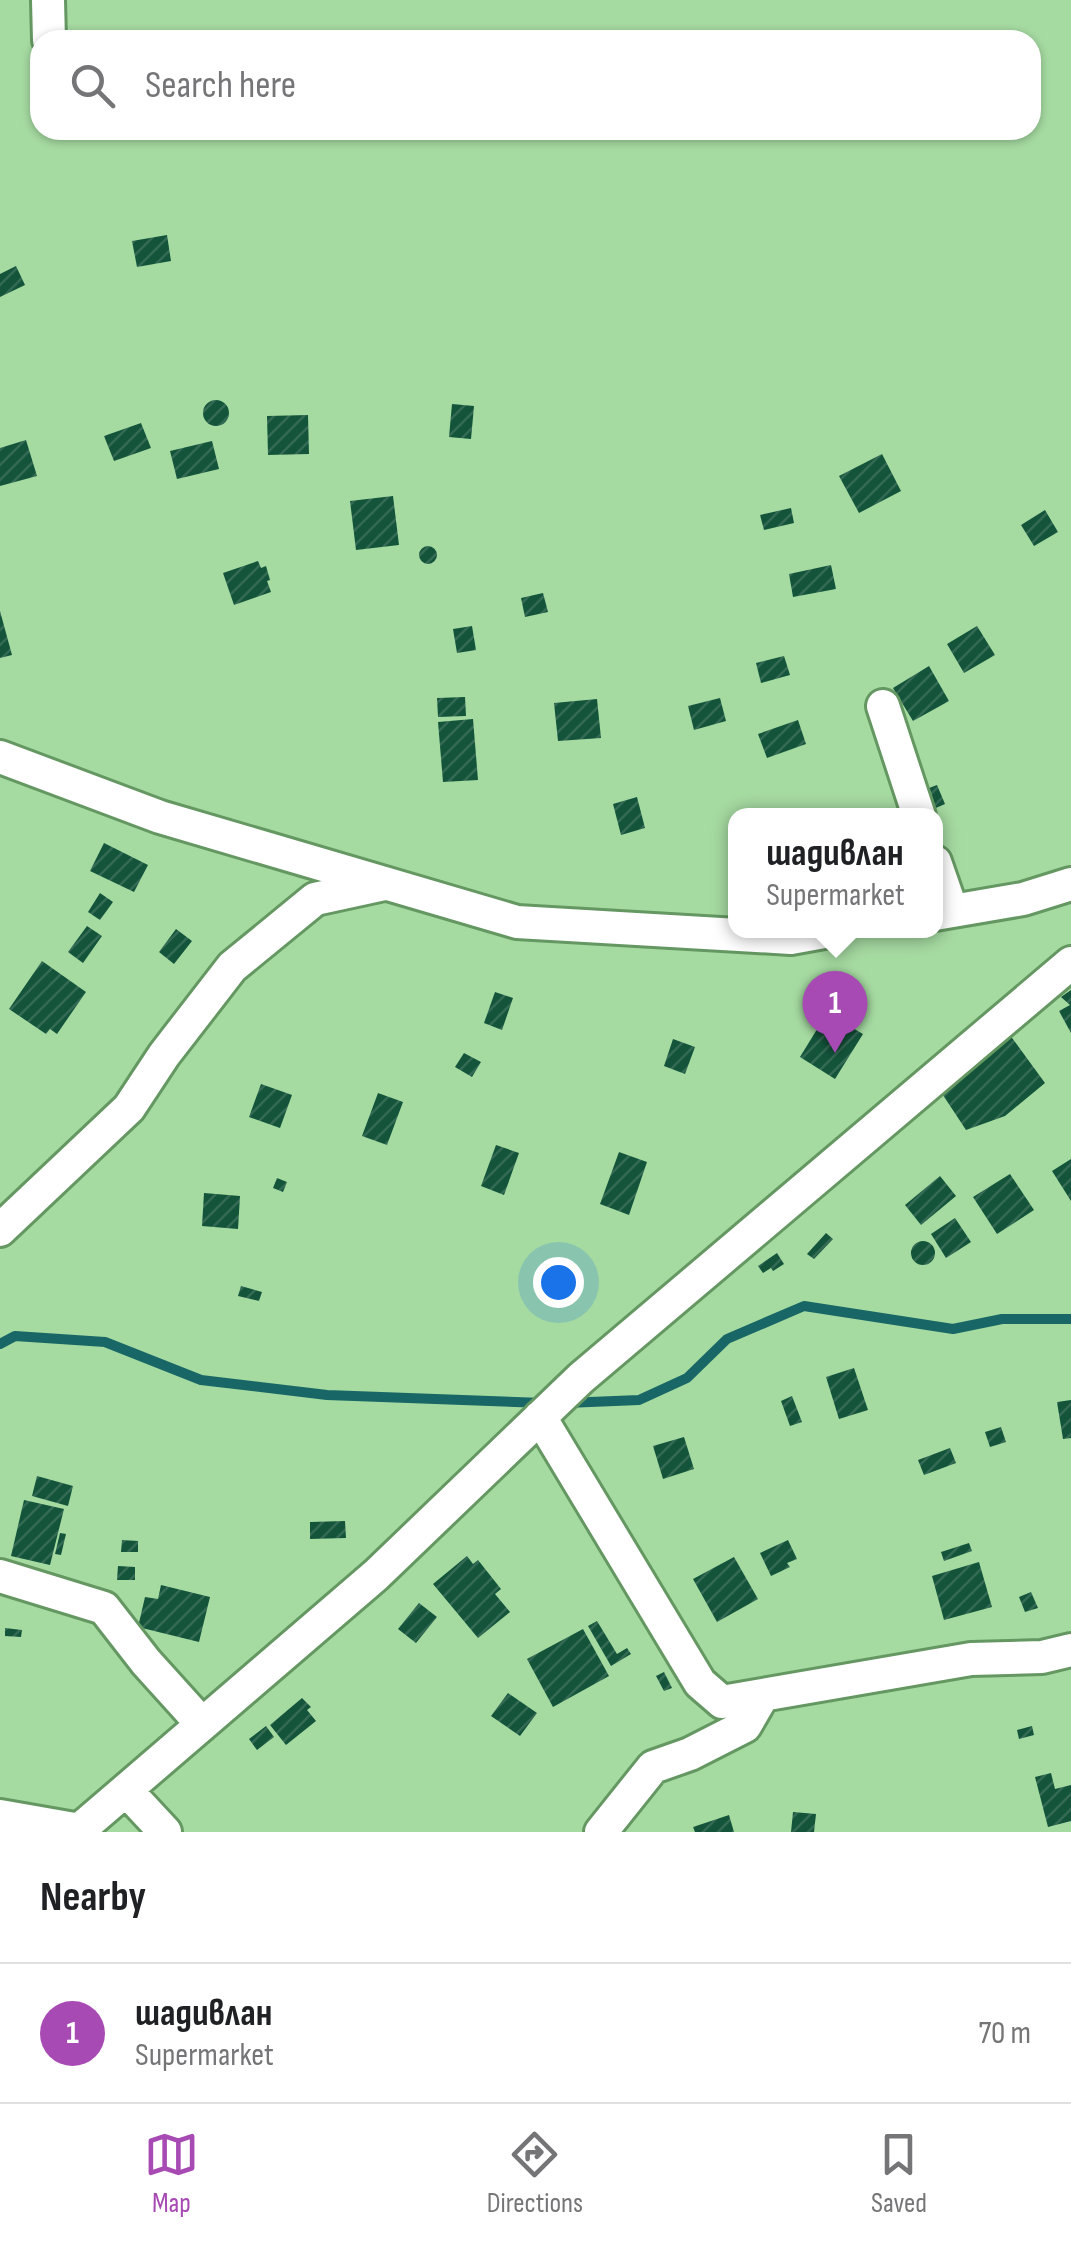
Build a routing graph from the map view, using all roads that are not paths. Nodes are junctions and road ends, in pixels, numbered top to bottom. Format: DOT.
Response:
graph roads {
  1 [pos="48,0"];
  2 [pos="49,30"];
  3 [pos="883,706"];
  4 [pos="0,756"];
  5 [pos="917,808"];
  6 [pos="388,884"];
  7 [pos="1071,884"];
  8 [pos="943,912"];
  9 [pos="728,934"];
  10 [pos="1071,963"];
  11 [pos="0,1230"];
  12 [pos="540,1417"];
  13 [pos="0,1576"];
  14 [pos="1071,1650"];
  15 [pos="763,1695"];
  16 [pos="202,1724"];
  17 [pos="126,1790"];
  18 [pos="0,1816"];
  19 [pos="78,1831"];
  20 [pos="164,1832"];
  21 [pos="601,1832"];
  1 -- 2 [label="street"];
  3 -- 5 [label="street"];
  4 -- 6 [label="street"];
  6 -- 9 [label="street"];
  6 -- 11 [label="street"];
  7 -- 8 [label="street"];
  10 -- 12 [label="street"];
  12 -- 15 [label="street"];
  12 -- 16 [label="street"];
  13 -- 16 [label="street"];
  14 -- 15 [label="street"];
  15 -- 21 [label="street"];
  16 -- 17 [label="street"];
  17 -- 19 [label="street"];
  17 -- 20 [label="street"];
  18 -- 19 [label="street"];
}
